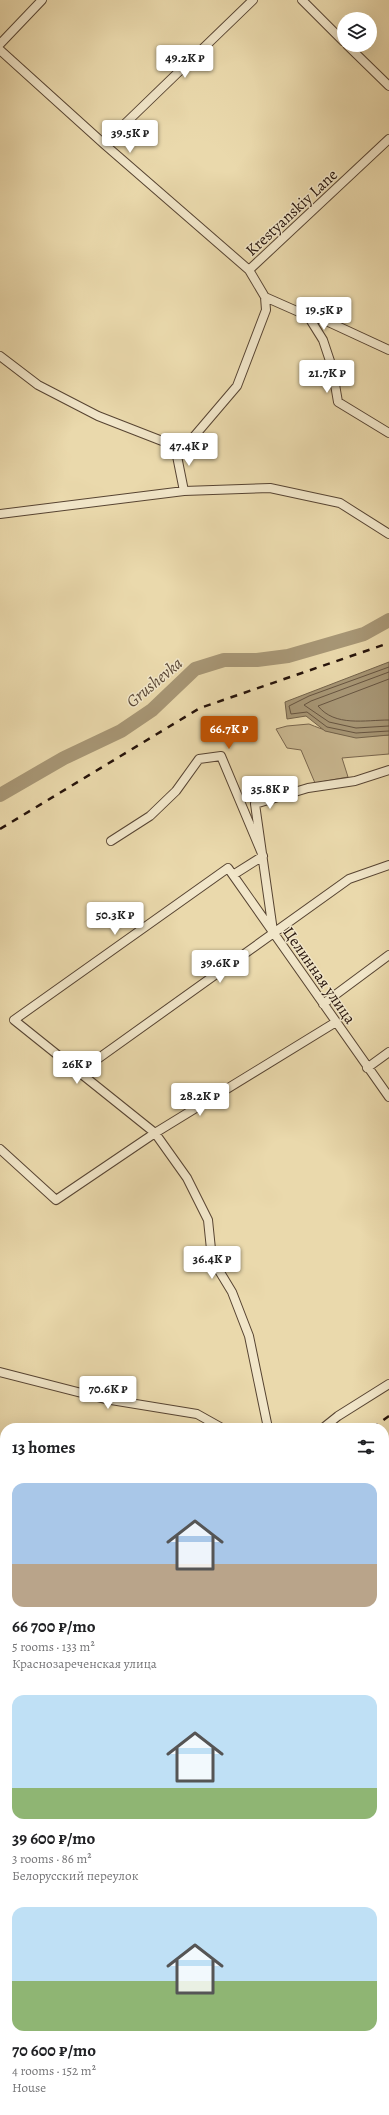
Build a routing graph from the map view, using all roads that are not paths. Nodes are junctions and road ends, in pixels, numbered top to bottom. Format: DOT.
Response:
graph roads {
  1 [pos="42,0"];
  2 [pos="253,0"];
  3 [pos="302,0"];
  4 [pos="337,35"];
  5 [pos="0,44"];
  6 [pos="0,50"];
  7 [pos="354,52"];
  8 [pos="389,86"];
  9 [pos="389,139"];
  10 [pos="104,144"];
  11 [pos="249,270"];
  12 [pos="265,297"];
  13 [pos="308,316"];
  14 [pos="389,350"];
  15 [pos="0,356"];
  16 [pos="389,433"];
  17 [pos="175,446"];
  18 [pos="184,491"];
  19 [pos="0,513"];
  20 [pos="389,534"];
  21 [pos="389,770"];
  22 [pos="111,841"];
  23 [pos="263,856"];
  24 [pos="389,865"];
  25 [pos="231,872"];
  26 [pos="274,933"];
  27 [pos="389,955"];
  28 [pos="323,1004"];
  29 [pos="336,1022"];
  30 [pos="389,1052"];
  31 [pos="368,1068"];
  32 [pos="78,1073"];
  33 [pos="389,1097"];
  34 [pos="155,1133"];
  35 [pos="0,1149"];
  36 [pos="0,1372"];
  37 [pos="389,1384"];
  38 [pos="213,1423"];
  39 [pos="267,1423"];
  40 [pos="329,1423"];
  1 -- 5 [label="street"];
  2 -- 10 [label="street"];
  3 -- 4 [label="street"];
  6 -- 10 [label="street"];
  7 -- 8 [label="street"];
  9 -- 11 [label="street, Krestyanskiy Lane"];
  10 -- 11 [label="street"];
  11 -- 12 [label="street, Krestyanskiy Lane"];
  12 -- 13 [label="street"];
  12 -- 17 [label="street"];
  13 -- 14 [label="street"];
  13 -- 16 [label="street"];
  15 -- 17 [label="street"];
  17 -- 18 [label="street"];
  18 -- 19 [label="street"];
  18 -- 20 [label="street"];
  21 -- 23 [label="street"];
  22 -- 23 [label="street"];
  23 -- 25 [label="street"];
  23 -- 26 [label="street"];
  24 -- 26 [label="street"];
  25 -- 26 [label="street, Целинная улица"];
  25 -- 32 [label="street"];
  26 -- 28 [label="street, Целинная улица"];
  26 -- 32 [label="street"];
  27 -- 28 [label="street"];
  28 -- 29 [label="street, Целинная улица"];
  29 -- 31 [label="street, Целинная улица"];
  29 -- 34 [label="street"];
  30 -- 31 [label="street"];
  31 -- 33 [label="street, Целинная улица"];
  32 -- 34 [label="street"];
  34 -- 35 [label="street"];
  34 -- 39 [label="street"];
  36 -- 38 [label="street"];
  37 -- 40 [label="street"];
}
